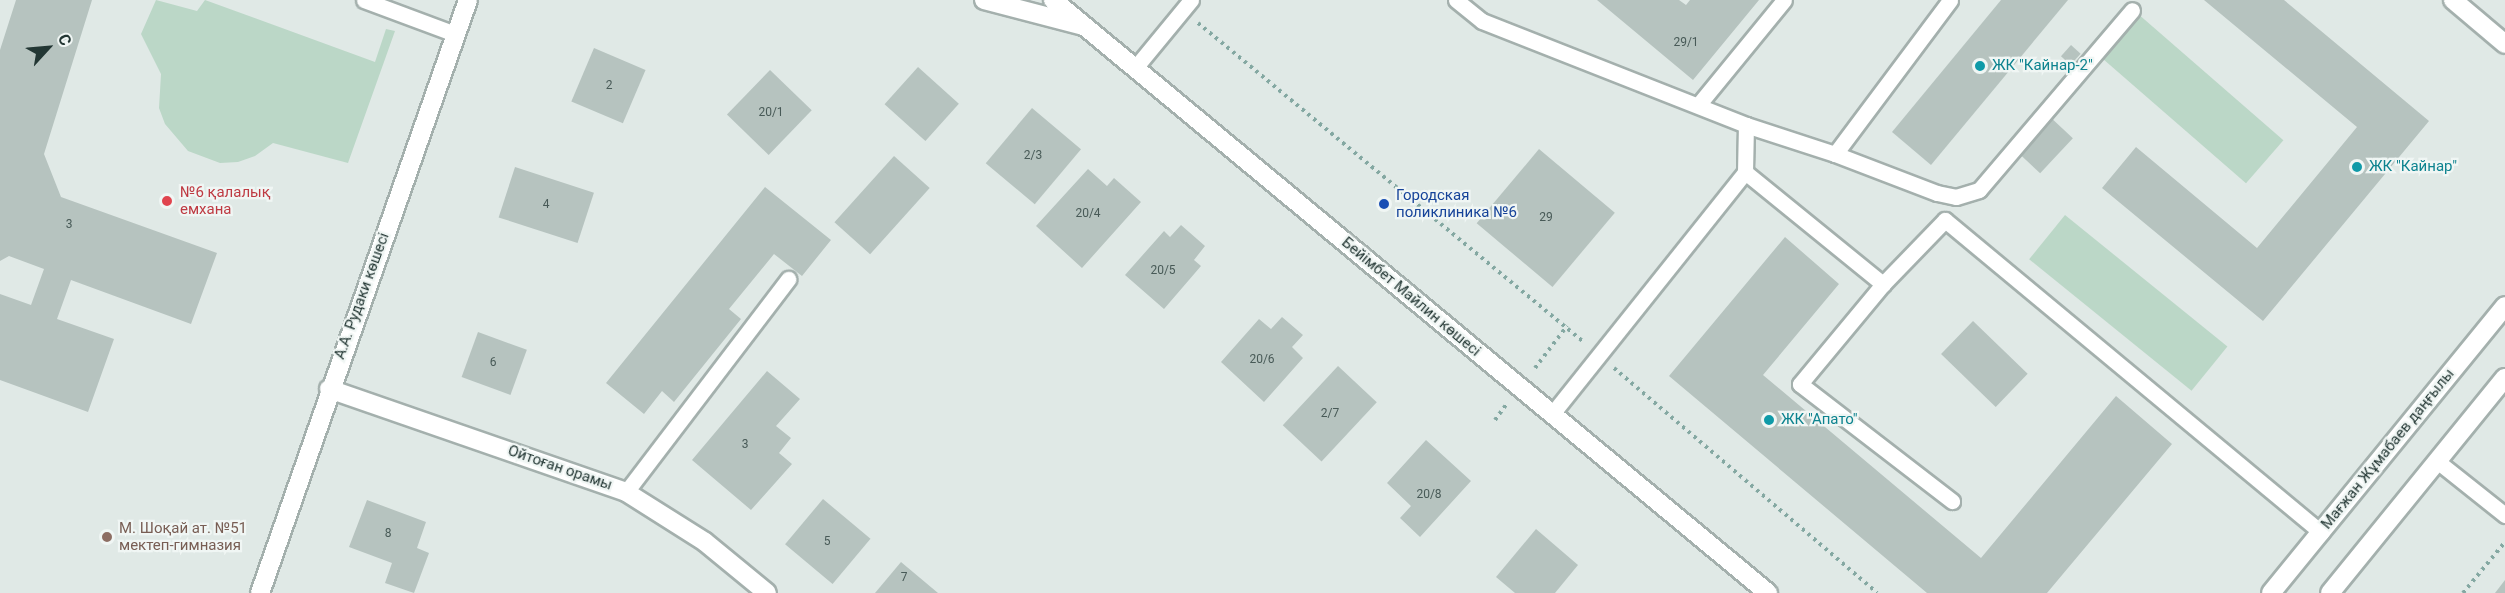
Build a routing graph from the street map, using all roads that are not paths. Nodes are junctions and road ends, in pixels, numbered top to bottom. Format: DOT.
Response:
graph roads {
  1 [pos="364,0"];
  2 [pos="468,0"];
  3 [pos="984,0"];
  4 [pos="1053,0"];
  5 [pos="1456,0"];
  6 [pos="1784,0"];
  7 [pos="1950,0"];
  8 [pos="2453,0"];
  9 [pos="1187,5"];
  10 [pos="2132,10"];
  11 [pos="1084,26"];
  12 [pos="455,34"];
  13 [pos="2505,44"];
  14 [pos="1135,68"];
  15 [pos="1699,104"];
  16 [pos="1746,125"];
  17 [pos="1835,154"];
  18 [pos="1745,172"];
  19 [pos="788,279"];
  20 [pos="1883,284"];
  21 [pos="2505,306"];
  22 [pos="2505,378"];
  23 [pos="329,389"];
  24 [pos="1552,414"];
  25 [pos="2437,461"];
  26 [pos="626,492"];
  27 [pos="1952,501"];
  28 [pos="2505,515"];
  29 [pos="2320,532"];
  30 [pos="260,593"];
  31 [pos="766,593"];
  32 [pos="1768,593"];
  33 [pos="2271,593"];
  34 [pos="2330,593"];
  1 -- 12 [label="lane"];
  2 -- 12 [label="street, А.А. Рудаки көшесі"];
  3 -- 11 [label="street"];
  4 -- 11 [label="street, Бейімбет Майлин көшесі"];
  5 -- 15 [label="lane"];
  6 -- 15 [label="lane"];
  7 -- 17 [label="lane"];
  8 -- 13 [label="street"];
  9 -- 14 [label="lane"];
  10 -- 17 [label="lane"];
  11 -- 14 [label="street, Бейімбет Майлин көшесі"];
  12 -- 23 [label="street, А.А. Рудаки көшесі"];
  14 -- 24 [label="street, Бейімбет Майлин көшесі"];
  15 -- 16 [label="lane"];
  16 -- 17 [label="lane"];
  16 -- 18 [label="lane"];
  18 -- 20 [label="lane"];
  18 -- 24 [label="lane"];
  19 -- 26 [label="lane"];
  20 -- 27 [label="lane"];
  20 -- 29 [label="lane"];
  21 -- 29 [label="street, Мағжан Жұмабаев даңғылы"];
  22 -- 25 [label="street"];
  23 -- 26 [label="street, Ойтоған орамы"];
  23 -- 30 [label="street, А.А. Рудаки көшесі"];
  24 -- 32 [label="street, Бейімбет Майлин көшесі"];
  25 -- 28 [label="lane"];
  25 -- 34 [label="street"];
  26 -- 31 [label="street, Ойтоған орамы"];
  29 -- 33 [label="street, Мағжан Жұмабаев даңғылы"];
}
